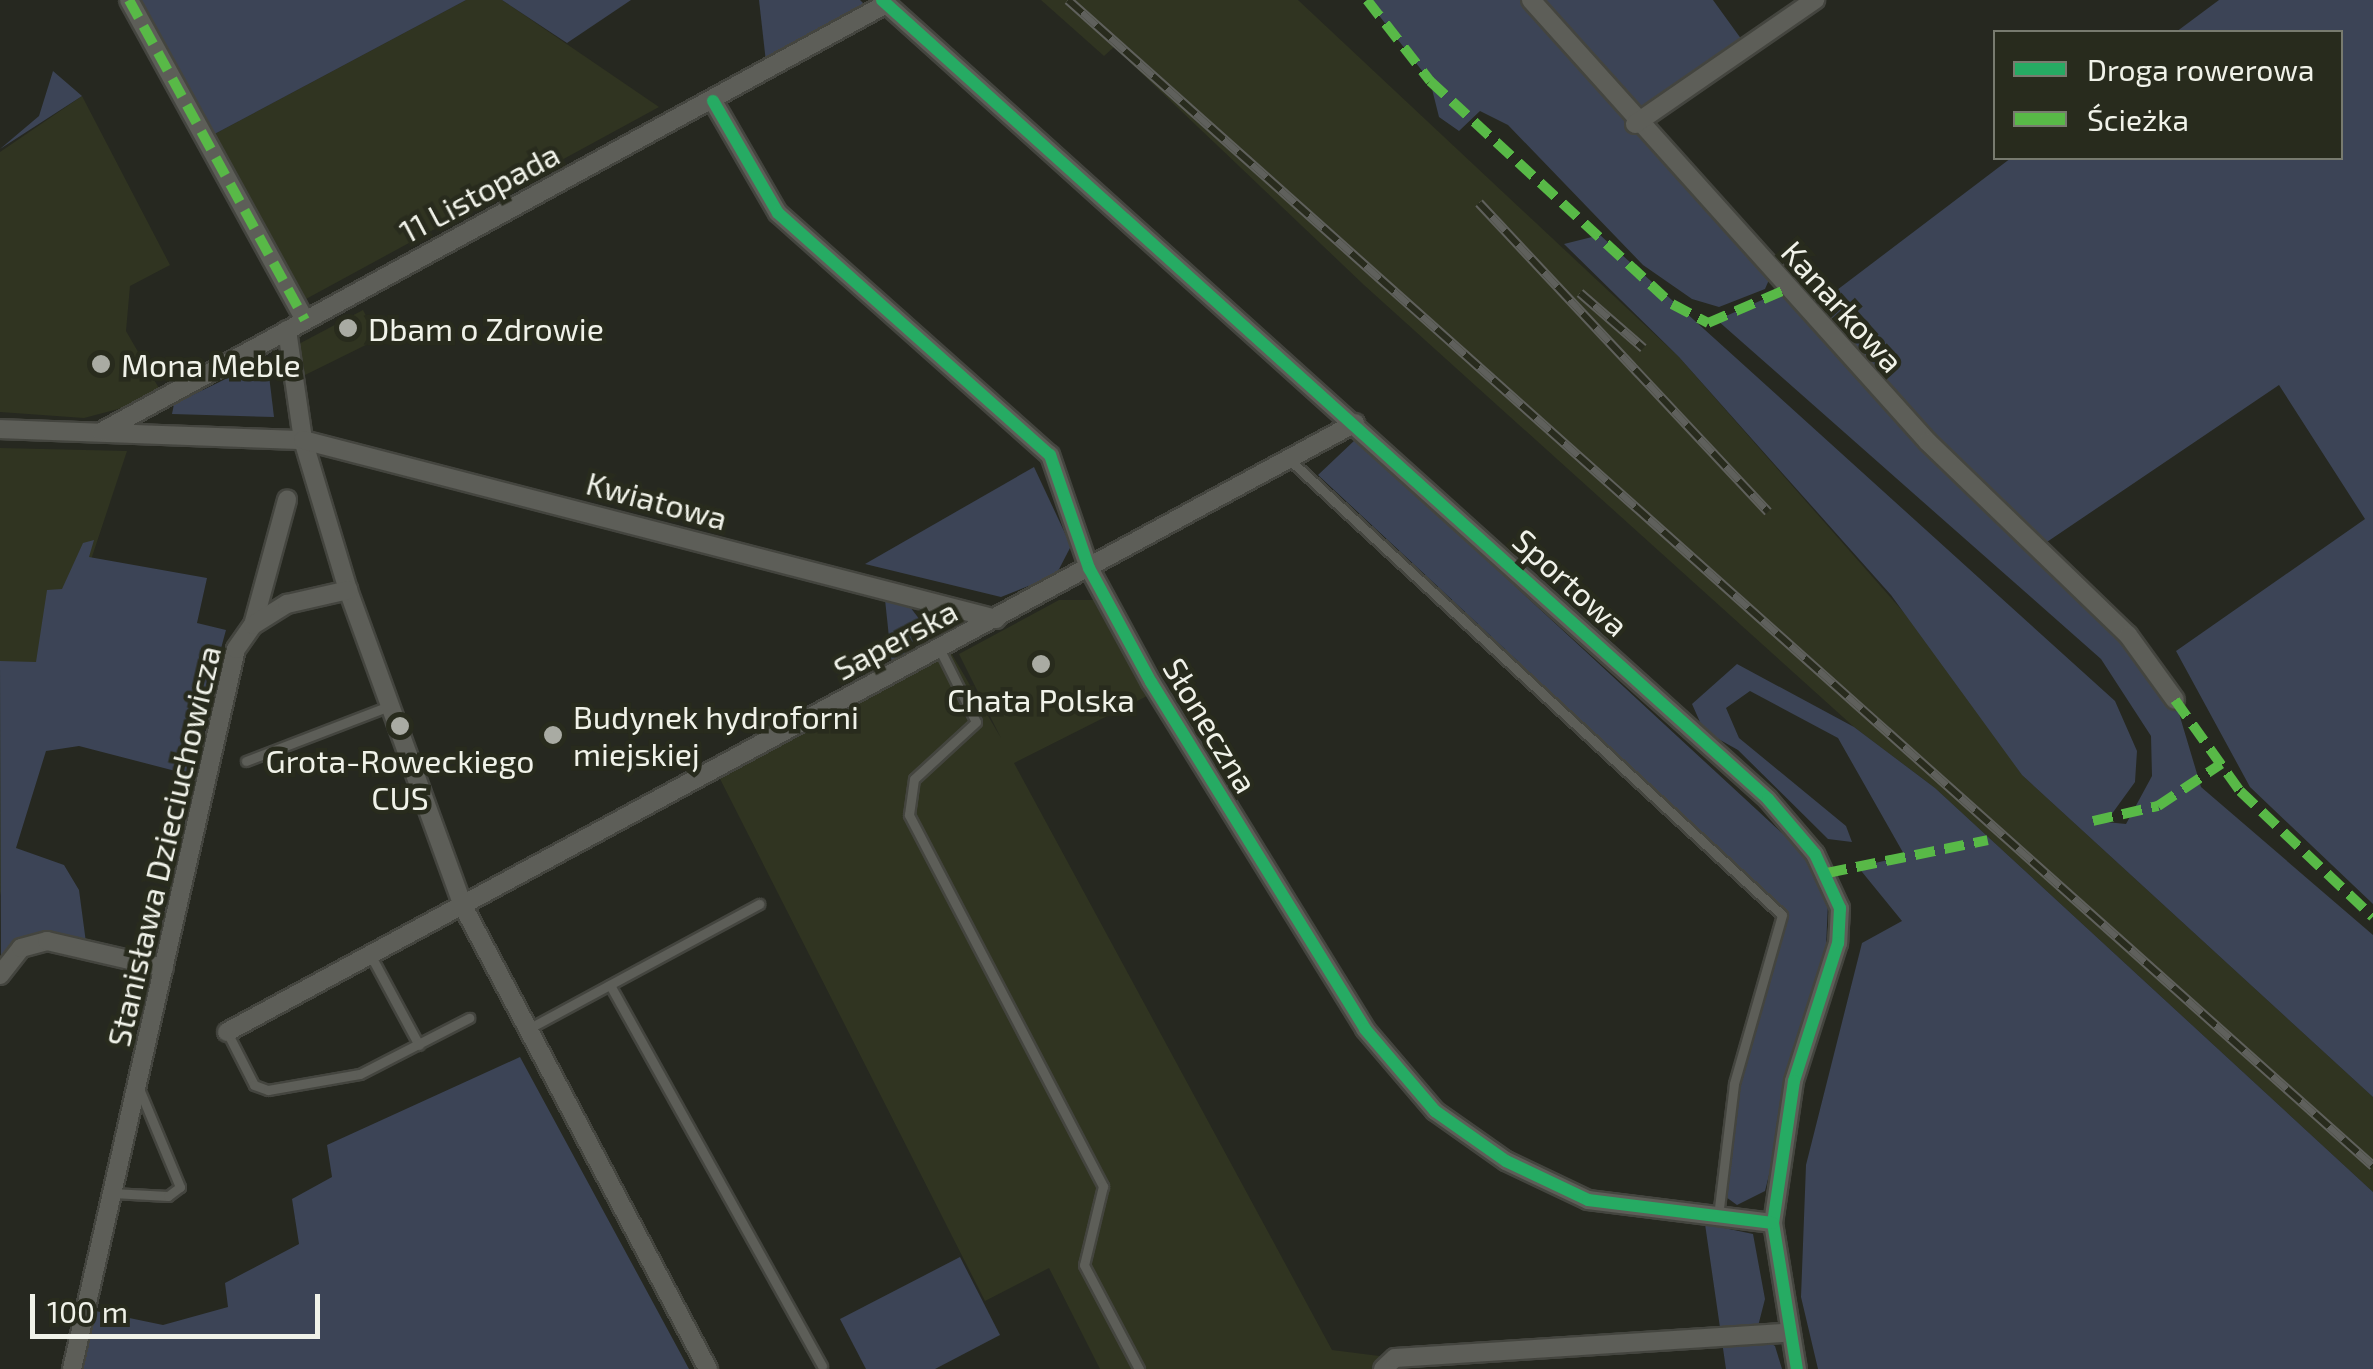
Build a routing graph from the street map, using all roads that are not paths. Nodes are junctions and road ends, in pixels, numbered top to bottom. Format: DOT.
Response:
graph roads {
  1 [pos="129,0"];
  2 [pos="1532,0"];
  3 [pos="1815,0"];
  4 [pos="884,2"];
  5 [pos="714,100"];
  6 [pos="1635,124"];
  7 [pos="305,320"];
  8 [pos="287,330"];
  9 [pos="1354,422"];
  10 [pos="0,429"];
  11 [pos="100,432"];
  12 [pos="303,440"];
  13 [pos="1292,462"];
  14 [pos="287,500"];
  15 [pos="1089,568"];
  16 [pos="348,590"];
  17 [pos="996,619"];
  18 [pos="253,624"];
  19 [pos="940,650"];
  20 [pos="2175,700"];
  21 [pos="392,705"];
  22 [pos="246,761"];
  23 [pos="759,904"];
  24 [pos="464,908"];
  25 [pos="371,956"];
  26 [pos="164,968"];
  27 [pos="0,975"];
  28 [pos="610,985"];
  29 [pos="468,1018"];
  30 [pos="525,1030"];
  31 [pos="226,1032"];
  32 [pos="419,1045"];
  33 [pos="137,1084"];
  34 [pos="112,1192"];
  35 [pos="1718,1216"];
  36 [pos="1773,1223"];
  37 [pos="1786,1332"];
  38 [pos="822,1366"];
  39 [pos="72,1369"];
  40 [pos="708,1369"];
  41 [pos="1138,1369"];
  42 [pos="1383,1369"];
  43 [pos="1797,1369"];
  1 -- 7 [label="street"];
  2 -- 6 [label="street, Kanarkowa"];
  3 -- 6 [label="street"];
  4 -- 5 [label="street, 11 Listopada"];
  4 -- 9 [label="street, Sportowa"];
  5 -- 7 [label="street, 11 Listopada"];
  5 -- 15 [label="street, Słoneczna"];
  6 -- 20 [label="street, Kanarkowa"];
  7 -- 8 [label="street, 11 Listopada"];
  8 -- 11 [label="street, 11 Listopada"];
  8 -- 12 [label="street"];
  9 -- 13 [label="street, Saperska"];
  9 -- 36 [label="street, Sportowa"];
  10 -- 11 [label="street, Kwiatowa"];
  11 -- 12 [label="street, Kwiatowa"];
  12 -- 16 [label="street"];
  12 -- 17 [label="street, Kwiatowa"];
  13 -- 15 [label="street, Saperska"];
  13 -- 35 [label="lane"];
  14 -- 18 [label="street, Stanisława Dzieciuchowicza"];
  15 -- 17 [label="street, Saperska"];
  15 -- 35 [label="street, Słoneczna"];
  16 -- 18 [label="street, Stanisława Dzieciuchowicza"];
  16 -- 21 [label="street"];
  17 -- 19 [label="street, Saperska"];
  18 -- 26 [label="street, Stanisława Dzieciuchowicza"];
  19 -- 24 [label="street, Saperska"];
  19 -- 41 [label="lane"];
  21 -- 22 [label="lane"];
  21 -- 24 [label="street"];
  23 -- 28 [label="lane"];
  24 -- 25 [label="street, Saperska"];
  24 -- 30 [label="street"];
  25 -- 31 [label="street, Saperska"];
  25 -- 32 [label="lane"];
  26 -- 27 [label="street"];
  26 -- 33 [label="street, Stanisława Dzieciuchowicza"];
  28 -- 30 [label="lane"];
  28 -- 38 [label="lane"];
  29 -- 32 [label="lane"];
  30 -- 40 [label="street"];
  31 -- 32 [label="lane"];
  33 -- 34 [label="street, Stanisława Dzieciuchowicza"];
  33 -- 34 [label="lane, Stanisława Dzieciuchowicza"];
  34 -- 39 [label="street, Stanisława Dzieciuchowicza"];
  35 -- 36 [label="street, Słoneczna"];
  36 -- 37 [label="street, Sportowa"];
  37 -- 42 [label="street"];
  37 -- 43 [label="street, Sportowa"];
}
